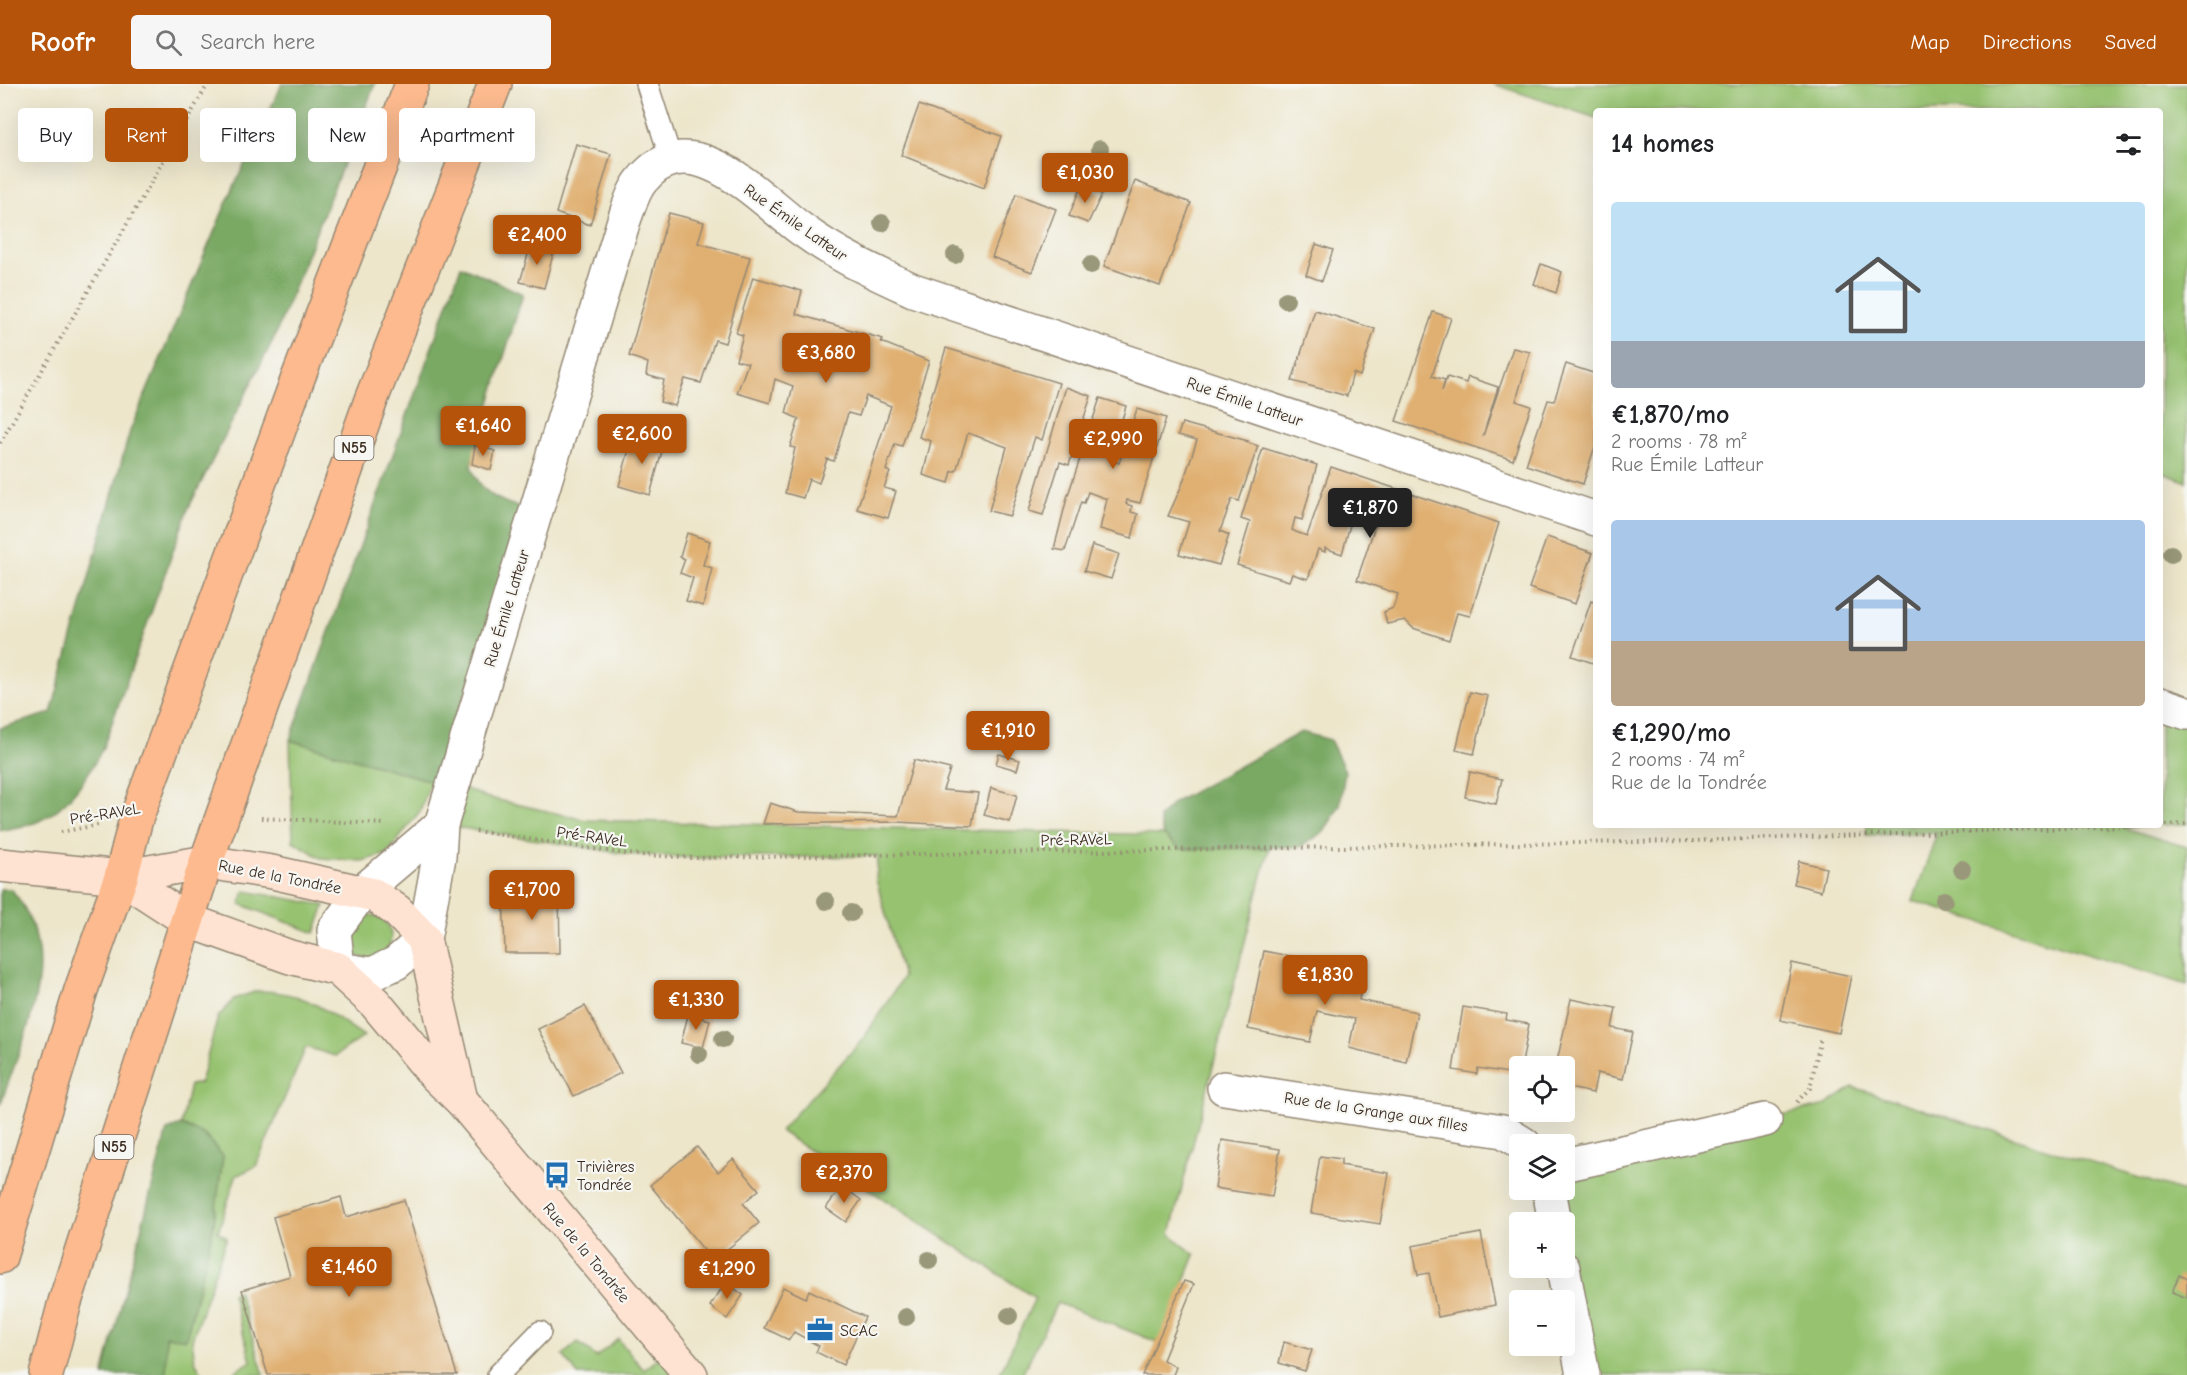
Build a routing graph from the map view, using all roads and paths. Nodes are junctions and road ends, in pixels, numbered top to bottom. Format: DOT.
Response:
graph roads {
  1 [pos="208,84"];
  2 [pos="412,84"];
  3 [pos="495,84"];
  4 [pos="647,84"];
  5 [pos="671,159"];
  6 [pos="0,443"];
  7 [pos="1593,518"];
  8 [pos="2163,705"];
  9 [pos="2187,713"];
  10 [pos="224,816"];
  11 [pos="136,819"];
  12 [pos="2187,824"];
  13 [pos="441,825"];
  14 [pos="2163,825"];
  15 [pos="2070,828"];
  16 [pos="58,832"];
  17 [pos="206,862"];
  18 [pos="0,865"];
  19 [pos="121,877"];
  20 [pos="362,892"];
  21 [pos="187,920"];
  22 [pos="424,939"];
  23 [pos="338,969"];
  24 [pos="1821,1037"];
  25 [pos="1224,1088"];
  26 [pos="461,1100"];
  27 [pos="1765,1120"];
  28 [pos="1509,1135"];
  29 [pos="1575,1163"];
  30 [pos="0,1257"];
  31 [pos="1565,1278"];
  32 [pos="540,1332"];
  33 [pos="46,1375"];
  34 [pos="498,1375"];
  35 [pos="691,1375"];
  36 [pos="1583,1375"];
  1 -- 6 [label="path"];
  2 -- 11 [label="highway"];
  3 -- 10 [label="highway, N55"];
  4 -- 5 [label="lane"];
  5 -- 7 [label="street, Rue Émile Latteur"];
  5 -- 13 [label="street, Rue Émile Latteur"];
  8 -- 9 [label="street"];
  10 -- 13 [label="path, Pré-RAVeL"];
  10 -- 17 [label="highway, N55"];
  11 -- 16 [label="path, Pré-RAVeL"];
  11 -- 19 [label="highway"];
  12 -- 14 [label="path, Pré-RAVeL"];
  13 -- 15 [label="path, Pré-RAVeL"];
  13 -- 20 [label="street"];
  13 -- 22 [label="street, Rue Émile Latteur"];
  17 -- 19 [label="street, Rue de la Tondrée"];
  17 -- 20 [label="street, Rue de la Tondrée"];
  17 -- 21 [label="highway, N55"];
  18 -- 19 [label="street"];
  19 -- 21 [label="street, Rue de la Tondrée"];
  19 -- 30 [label="highway"];
  20 -- 22 [label="street, Rue de la Tondrée"];
  20 -- 23 [label="street"];
  21 -- 23 [label="street, Rue de la Tondrée"];
  21 -- 33 [label="highway, N55"];
  22 -- 23 [label="street"];
  22 -- 26 [label="street, Rue de la Tondrée"];
  23 -- 26 [label="street, Rue de la Tondrée"];
  24 -- 27 [label="path"];
  25 -- 28 [label="street, Rue de la Grange aux filles"];
  26 -- 35 [label="street, Rue de la Tondrée"];
  27 -- 29 [label="street"];
  31 -- 36 [label="street"];
  32 -- 34 [label="lane"];
}
